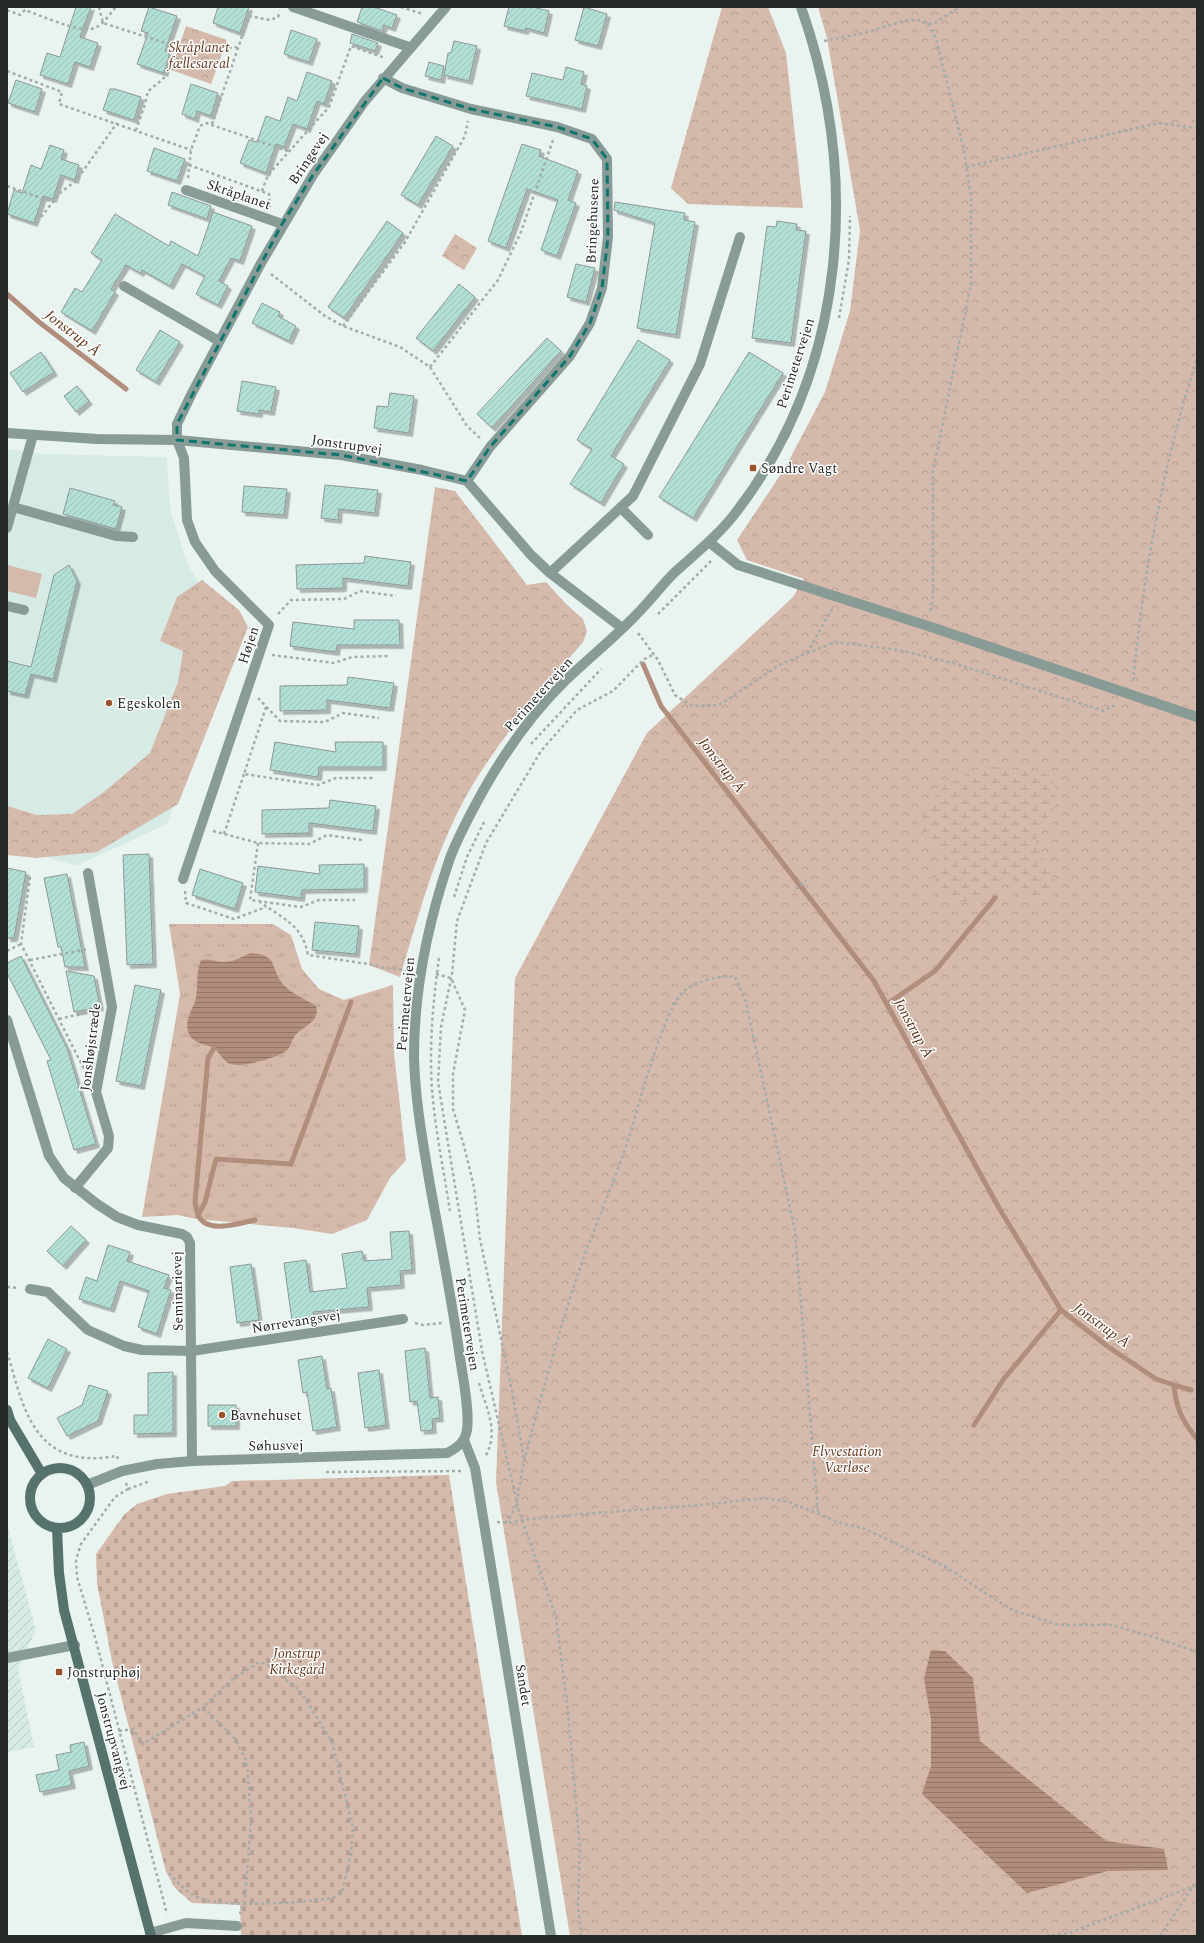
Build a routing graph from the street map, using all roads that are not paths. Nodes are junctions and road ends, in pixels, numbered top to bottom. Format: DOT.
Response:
graph roads {
  1 [pos="293,7"];
  2 [pos="446,7"];
  3 [pos="801,7"];
  4 [pos="409,48"];
  5 [pos="383,78"];
  6 [pos="186,190"];
  7 [pos="282,224"];
  8 [pos="740,237"];
  9 [pos="124,286"];
  10 [pos="219,341"];
  11 [pos="7,433"];
  12 [pos="33,436"];
  13 [pos="177,440"];
  14 [pos="467,481"];
  15 [pos="13,507"];
  16 [pos="621,508"];
  17 [pos="7,528"];
  18 [pos="648,535"];
  19 [pos="133,537"];
  20 [pos="709,542"];
  21 [pos="550,573"];
  22 [pos="7,606"];
  23 [pos="24,610"];
  24 [pos="622,628"];
  25 [pos="1197,717"];
  26 [pos="88,874"];
  27 [pos="184,879"];
  28 [pos="7,1020"];
  29 [pos="75,1188"];
  30 [pos="30,1289"];
  31 [pos="404,1319"];
  32 [pos="192,1351"];
  33 [pos="8,1417"];
  34 [pos="464,1440"];
  35 [pos="192,1461"];
  36 [pos="42,1474"];
  37 [pos="87,1485"];
  38 [pos="57,1528"];
  39 [pos="75,1645"];
  40 [pos="7,1658"];
  41 [pos="237,1926"];
  42 [pos="150,1935"];
  43 [pos="550,1936"];
  1 -- 4 [label="street"];
  2 -- 4 [label="street, Bringevej"];
  3 -- 20 [label="street, Perimetervejen"];
  4 -- 5 [label="street, Bringevej"];
  5 -- 7 [label="street, Bringevej"];
  5 -- 14 [label="street, Bringehusene"];
  6 -- 7 [label="street, Skråplanet"];
  7 -- 10 [label="street, Bringevej"];
  8 -- 16 [label="street"];
  9 -- 10 [label="street"];
  10 -- 13 [label="street, Bringevej"];
  11 -- 12 [label="street, Jonstrupvej"];
  12 -- 13 [label="street, Jonstrupvej"];
  12 -- 15 [label="street"];
  13 -- 14 [label="street, Jonstrupvej"];
  13 -- 27 [label="street, Højen"];
  14 -- 21 [label="street"];
  15 -- 17 [label="street"];
  15 -- 19 [label="street"];
  16 -- 18 [label="street"];
  16 -- 21 [label="street"];
  20 -- 24 [label="street, Perimetervejen"];
  20 -- 25 [label="street"];
  21 -- 24 [label="street"];
  22 -- 23 [label="street"];
  24 -- 34 [label="street, Perimetervejen"];
  26 -- 29 [label="street, Jonshøjstræde"];
  28 -- 29 [label="street, Seminarievej"];
  29 -- 32 [label="street, Seminarievej"];
  30 -- 32 [label="street, Nørrevangsvej"];
  31 -- 32 [label="street, Nørrevangsvej"];
  32 -- 35 [label="street, Seminarievej"];
  33 -- 36 [label="street"];
  34 -- 35 [label="street, Søhusvej"];
  34 -- 43 [label="street, Sandet"];
  35 -- 37 [label="street, Søhusvej"];
  36 -- 37 [label="street"];
  36 -- 38 [label="street"];
  37 -- 38 [label="street"];
  38 -- 39 [label="street, Jonstrupvangvej"];
  39 -- 40 [label="street"];
  39 -- 42 [label="street, Jonstrupvangvej"];
  41 -- 42 [label="street"];
}
